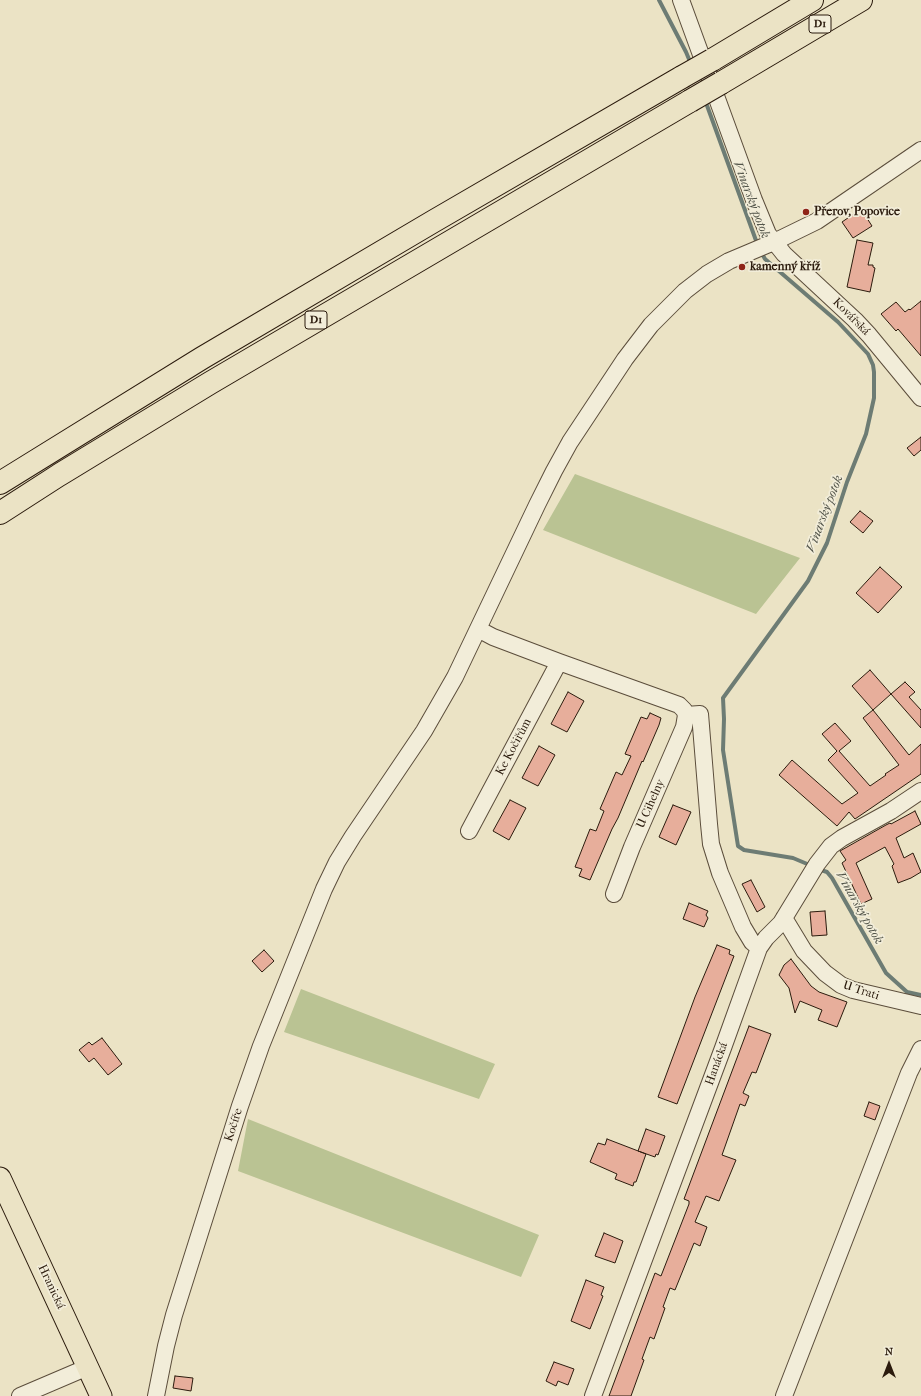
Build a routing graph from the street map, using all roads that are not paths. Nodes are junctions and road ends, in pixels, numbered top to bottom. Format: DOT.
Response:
graph roads {
  1 [pos="681,0"];
  2 [pos="812,0"];
  3 [pos="861,0"];
  4 [pos="921,150"];
  5 [pos="769,244"];
  6 [pos="921,398"];
  7 [pos="0,483"];
  8 [pos="0,513"];
  9 [pos="478,629"];
  10 [pos="559,662"];
  11 [pos="686,715"];
  12 [pos="921,791"];
  13 [pos="469,831"];
  14 [pos="614,894"];
  15 [pos="784,918"];
  16 [pos="759,948"];
  17 [pos="921,1006"];
  18 [pos="921,1049"];
  19 [pos="0,1178"];
  20 [pos="88,1367"];
  21 [pos="20,1396"];
  22 [pos="101,1396"];
  23 [pos="156,1396"];
  24 [pos="593,1396"];
  25 [pos="784,1396"];
  1 -- 5 [label="street, Kovářská"];
  2 -- 7 [label="highway, D1, bridge"];
  3 -- 8 [label="highway, D1, bridge"];
  4 -- 5 [label="street, Kočíře"];
  5 -- 6 [label="street, Kovářská"];
  5 -- 9 [label="street, Kočíře"];
  9 -- 10 [label="street"];
  9 -- 23 [label="street, Kočíře"];
  10 -- 11 [label="street"];
  10 -- 13 [label="street, Ke Kočiřům"];
  11 -- 14 [label="street, U Cihelny"];
  11 -- 16 [label="street"];
  12 -- 15 [label="street, Hanácká"];
  15 -- 16 [label="street, Hanácká"];
  15 -- 17 [label="street, U Trati"];
  16 -- 24 [label="street, Hanácká"];
  18 -- 25 [label="street"];
  19 -- 20 [label="main road, Hranická"];
  20 -- 21 [label="street"];
  20 -- 22 [label="main road, Hranická"];
}
